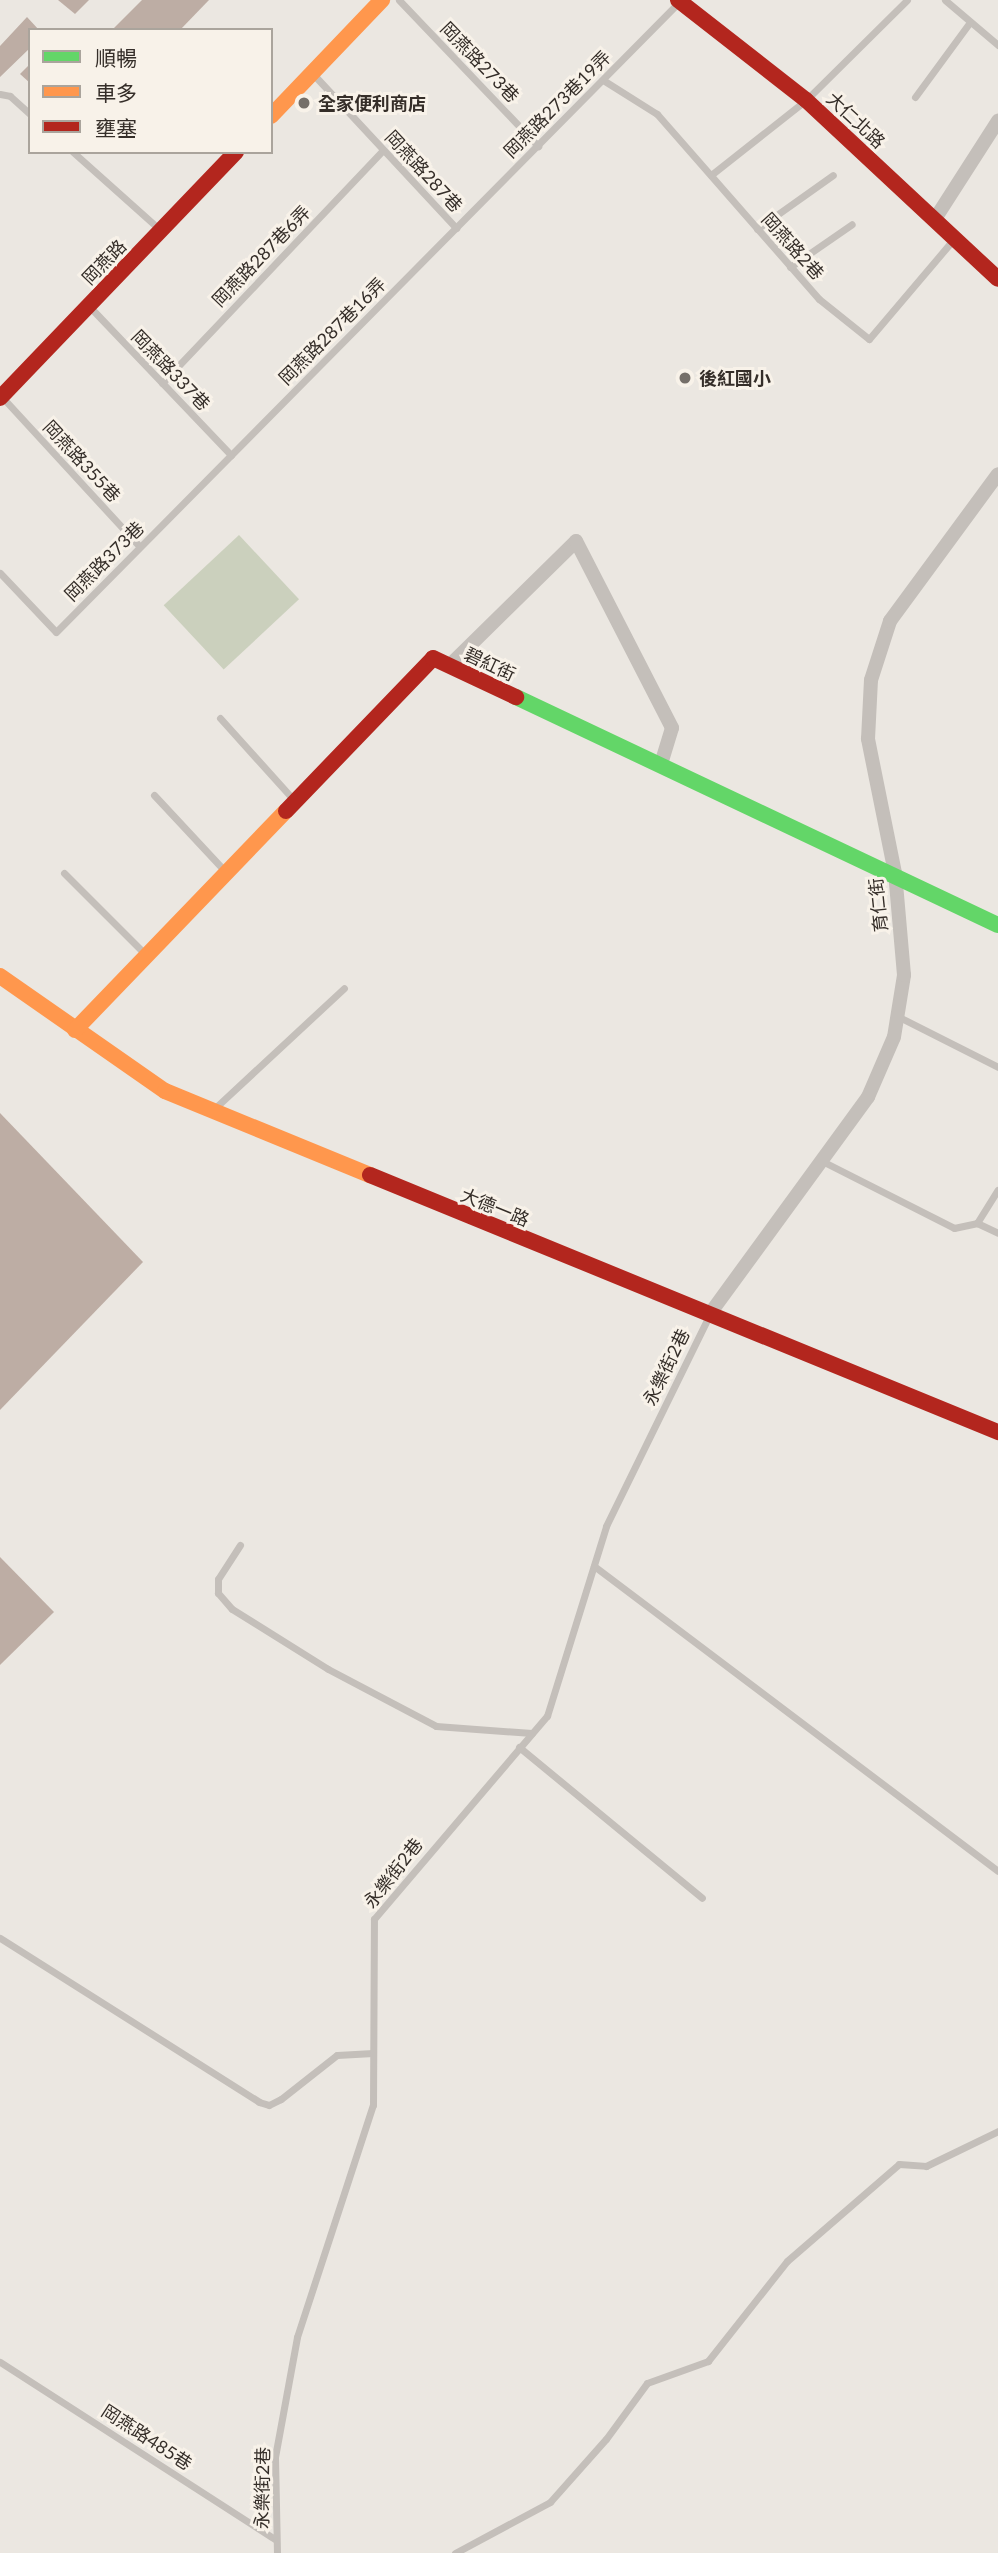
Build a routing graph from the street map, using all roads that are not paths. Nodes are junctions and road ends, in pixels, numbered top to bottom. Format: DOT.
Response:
graph roads {
  1 [pos="382,0"];
  2 [pos="399,0"];
  3 [pos="907,0"];
  4 [pos="945,0"];
  5 [pos="679,1"];
  6 [pos="971,22"];
  7 [pos="998,45"];
  8 [pos="312,73"];
  9 [pos="603,80"];
  10 [pos="0,94"];
  11 [pos="915,97"];
  12 [pos="806,100"];
  13 [pos="28,112"];
  14 [pos="273,114"];
  15 [pos="998,121"];
  16 [pos="538,146"];
  17 [pos="383,150"];
  18 [pos="75,154"];
  19 [pos="234,154"];
  20 [pos="833,175"];
  21 [pos="711,176"];
  22 [pos="935,219"];
  23 [pos="852,224"];
  24 [pos="456,229"];
  25 [pos="757,229"];
  26 [pos="161,231"];
  27 [pos="954,238"];
  28 [pos="790,267"];
  29 [pos="998,279"];
  30 [pos="89,306"];
  31 [pos="162,383"];
  32 [pos="1,397"];
  33 [pos="231,456"];
  34 [pos="998,474"];
  35 [pos="140,547"];
  36 [pos="0,573"];
  37 [pos="449,666"];
  38 [pos="220,718"];
  39 [pos="661,764"];
  40 [pos="154,795"];
  41 [pos="295,801"];
  42 [pos="65,873"];
  43 [pos="227,873"];
  44 [pos="895,873"];
  45 [pos="998,925"];
  46 [pos="146,955"];
  47 [pos="0,976"];
  48 [pos="344,988"];
  49 [pos="898,1016"];
  50 [pos="75,1030"];
  51 [pos="998,1067"];
  52 [pos="212,1111"];
  53 [pos="822,1161"];
  54 [pos="998,1190"];
  55 [pos="976,1223"];
  56 [pos="998,1233"];
  57 [pos="709,1315"];
  58 [pos="998,1432"];
  59 [pos="240,1545"];
  60 [pos="594,1566"];
  61 [pos="532,1733"];
  62 [pos="519,1748"];
  63 [pos="998,1871"];
  64 [pos="702,1898"];
  65 [pos="0,1938"];
  66 [pos="373,2053"];
  67 [pos="998,2131"];
  68 [pos="0,2362"];
  69 [pos="276,2540"];
  70 [pos="277,2553"];
  71 [pos="455,2553"];
  1 -- 8 [label="street"];
  2 -- 16 [label="lane, 岡燕路273巷"];
  3 -- 12 [label="lane"];
  4 -- 6 [label="lane"];
  5 -- 9 [label="lane, 岡燕路273巷19弄"];
  5 -- 12 [label="street, 大仁北路"];
  6 -- 7 [label="lane"];
  6 -- 11 [label="lane"];
  8 -- 14 [label="street"];
  8 -- 17 [label="lane, 岡燕路287巷"];
  9 -- 16 [label="lane, 岡燕路273巷19弄"];
  9 -- 21 [label="lane, 岡燕路2巷"];
  10 -- 13 [label="lane"];
  12 -- 21 [label="lane"];
  12 -- 22 [label="street, 大仁北路"];
  15 -- 22 [label="street"];
  16 -- 24 [label="lane, 岡燕路273巷19弄"];
  17 -- 24 [label="lane, 岡燕路287巷"];
  17 -- 31 [label="lane, 岡燕路287巷6弄"];
  18 -- 26 [label="lane"];
  19 -- 26 [label="street, 岡燕路"];
  20 -- 25 [label="lane"];
  21 -- 25 [label="lane, 岡燕路2巷"];
  22 -- 27 [label="street, 大仁北路"];
  23 -- 28 [label="lane"];
  24 -- 33 [label="lane, 岡燕路287巷16弄"];
  25 -- 28 [label="lane, 岡燕路2巷"];
  26 -- 30 [label="street, 岡燕路"];
  27 -- 28 [label="lane, 岡燕路2巷"];
  27 -- 29 [label="street, 大仁北路"];
  30 -- 31 [label="lane, 岡燕路337巷"];
  30 -- 32 [label="street, 岡燕路"];
  31 -- 33 [label="lane, 岡燕路337巷"];
  32 -- 35 [label="lane, 岡燕路355巷"];
  33 -- 35 [label="lane, 岡燕路373巷"];
  34 -- 44 [label="street, 育仁街"];
  35 -- 36 [label="lane, 岡燕路373巷"];
  37 -- 39 [label="street, 碧紅街"];
  37 -- 39 [label="street"];
  37 -- 41 [label="street, 碧紅街"];
  38 -- 41 [label="lane"];
  39 -- 44 [label="street, 碧紅街"];
  40 -- 43 [label="lane"];
  41 -- 43 [label="street, 碧紅街"];
  42 -- 46 [label="lane"];
  43 -- 46 [label="street, 碧紅街"];
  44 -- 45 [label="street, 碧紅街"];
  44 -- 49 [label="street, 育仁街"];
  46 -- 50 [label="street, 碧紅街"];
  47 -- 50 [label="street, 大德一路"];
  48 -- 52 [label="lane"];
  49 -- 51 [label="lane"];
  49 -- 53 [label="street, 育仁街"];
  50 -- 52 [label="street, 大德一路"];
  52 -- 57 [label="street, 大德一路"];
  53 -- 55 [label="lane"];
  53 -- 57 [label="street, 育仁街"];
  54 -- 55 [label="lane"];
  55 -- 56 [label="lane"];
  57 -- 58 [label="street, 大德一路"];
  57 -- 60 [label="lane, 永樂街2巷"];
  59 -- 61 [label="lane"];
  60 -- 61 [label="lane, 永樂街2巷"];
  60 -- 63 [label="lane"];
  61 -- 62 [label="lane, 永樂街2巷"];
  62 -- 64 [label="lane"];
  62 -- 66 [label="lane, 永樂街2巷"];
  65 -- 66 [label="lane"];
  66 -- 69 [label="lane, 永樂街2巷"];
  67 -- 71 [label="lane"];
  68 -- 69 [label="lane, 岡燕路485巷"];
  69 -- 70 [label="lane, 永樂街2巷"];
}
